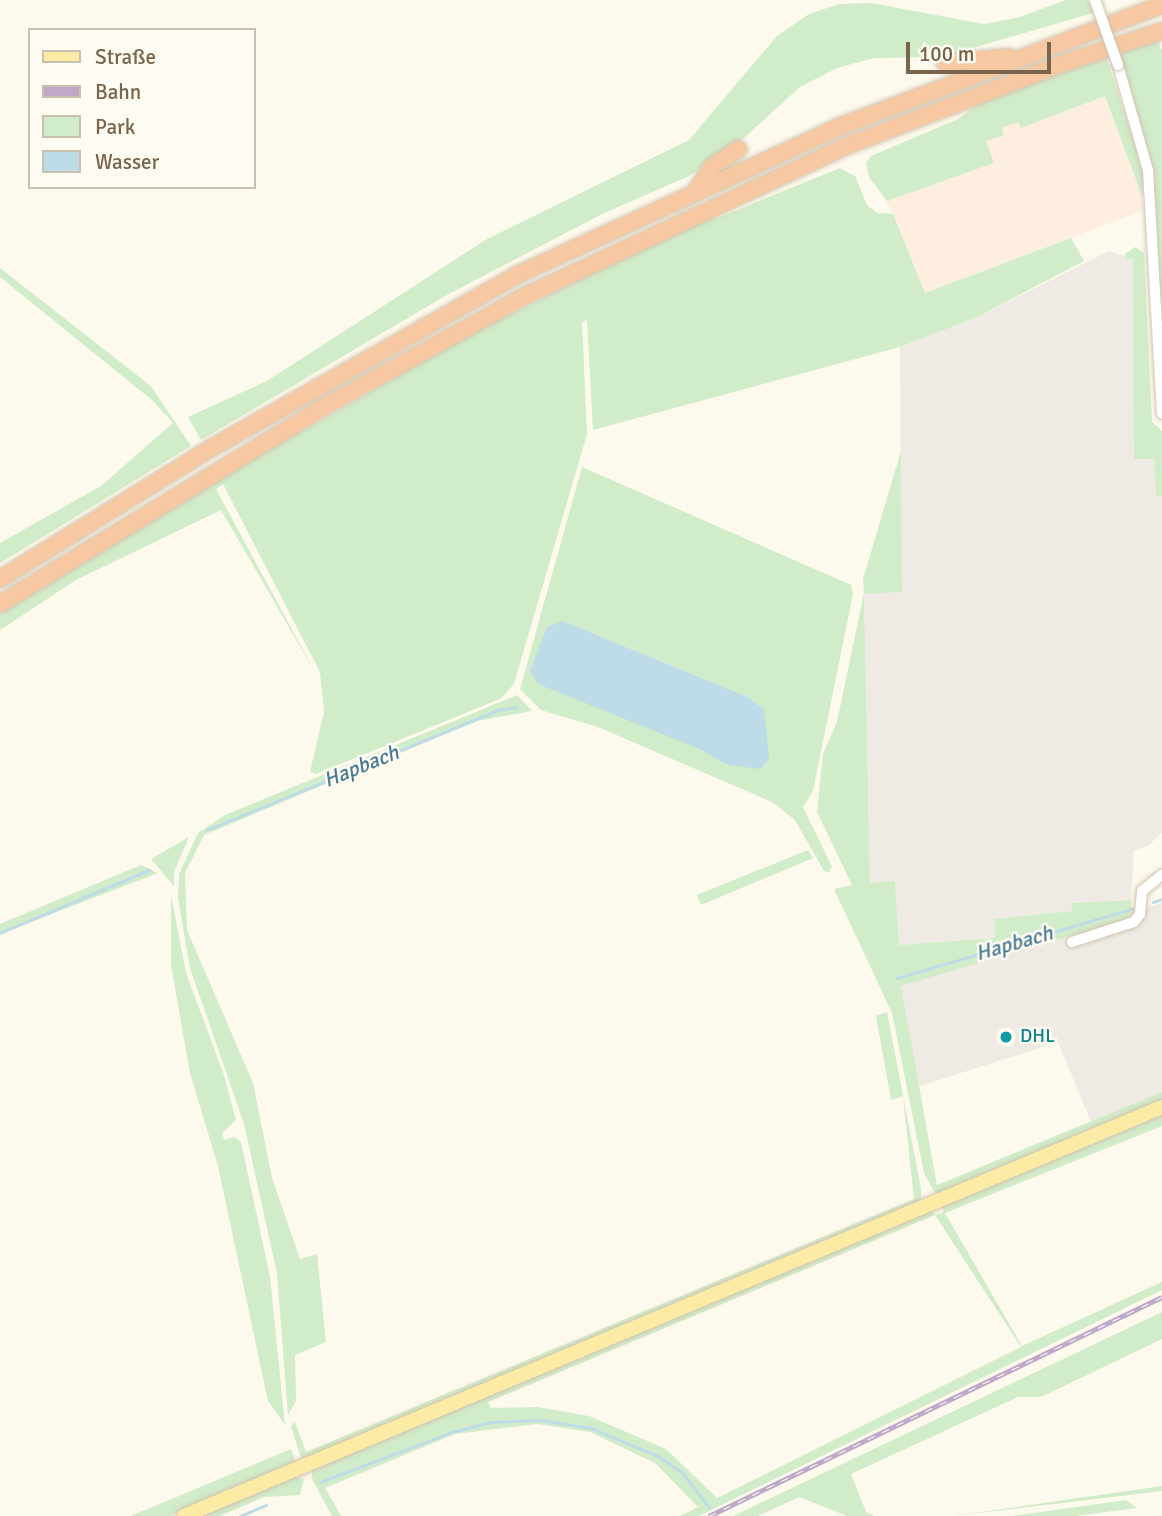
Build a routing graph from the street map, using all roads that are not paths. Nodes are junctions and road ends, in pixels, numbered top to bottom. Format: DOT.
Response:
graph roads {
  1 [pos="1095,0"];
  2 [pos="1162,5"];
  3 [pos="1162,31"];
  4 [pos="1016,57"];
  5 [pos="945,62"];
  6 [pos="739,149"];
  7 [pos="697,189"];
  8 [pos="1162,414"];
  9 [pos="0,579"];
  10 [pos="0,604"];
  11 [pos="1162,875"];
  12 [pos="1072,942"];
  13 [pos="1162,1107"];
  14 [pos="184,1516"];
  1 -- 8 [label="street, bridge"];
  2 -- 4 [label="highway"];
  3 -- 10 [label="highway"];
  4 -- 5 [label="highway"];
  4 -- 7 [label="highway"];
  6 -- 7 [label="highway"];
  7 -- 9 [label="highway"];
  11 -- 12 [label="street"];
  13 -- 14 [label="main road"];
}
